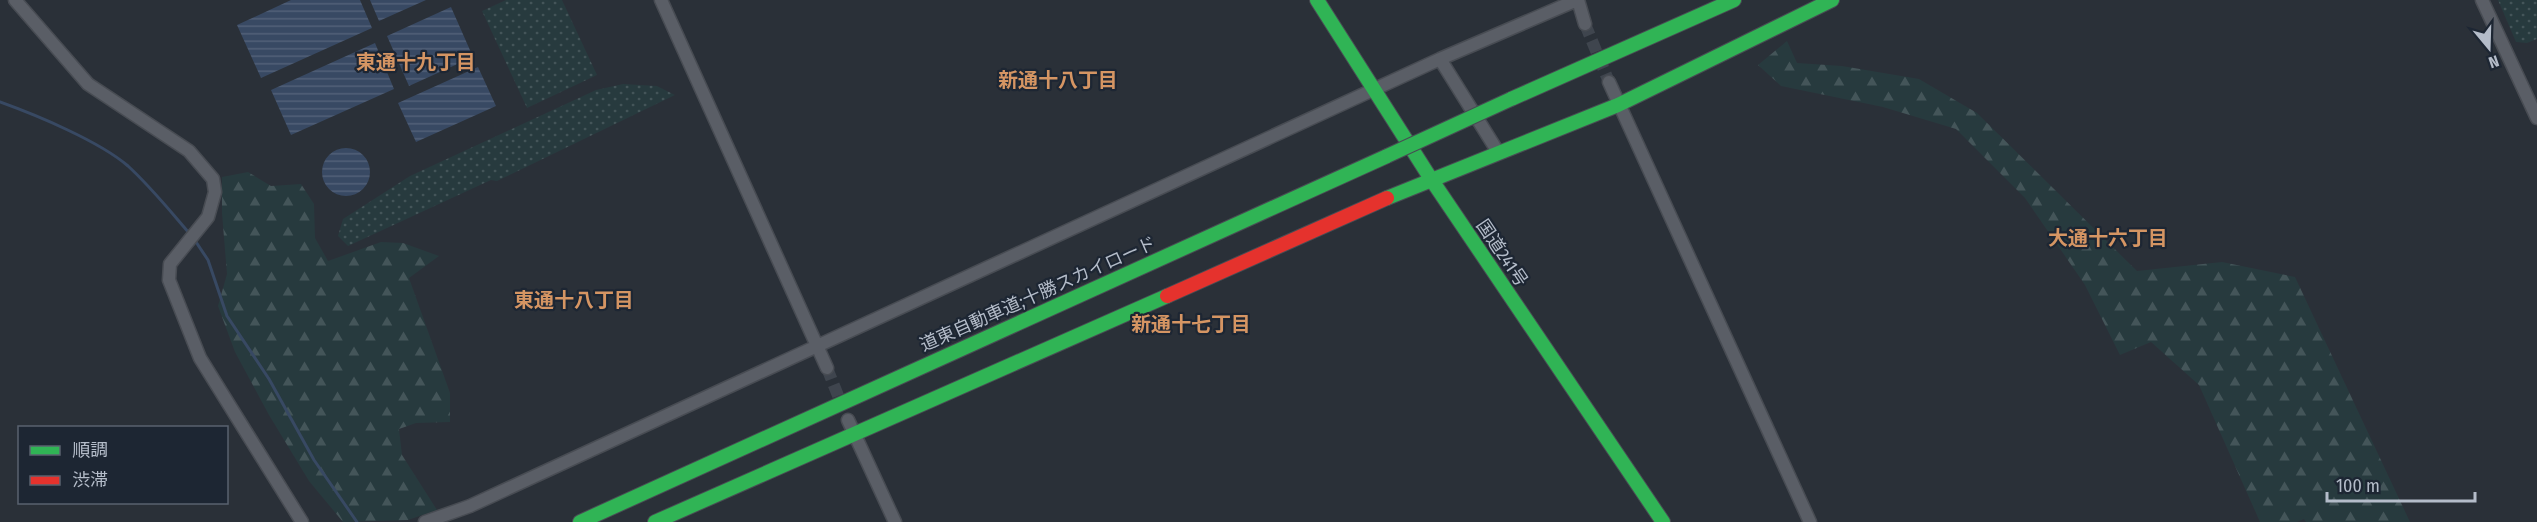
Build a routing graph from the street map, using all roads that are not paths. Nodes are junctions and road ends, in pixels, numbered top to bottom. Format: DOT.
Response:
graph roads {
  1 [pos="15,0"];
  2 [pos="661,0"];
  3 [pos="1317,0"];
  4 [pos="1578,0"];
  5 [pos="1708,0"];
  6 [pos="1734,0"];
  7 [pos="1832,0"];
  8 [pos="2482,0"];
  9 [pos="1586,24"];
  10 [pos="1440,59"];
  11 [pos="1608,82"];
  12 [pos="1375,90"];
  13 [pos="1511,99"];
  14 [pos="1618,105"];
  15 [pos="2537,118"];
  16 [pos="1498,152"];
  17 [pos="1431,179"];
  18 [pos="817,346"];
  19 [pos="827,368"];
  20 [pos="848,420"];
  21 [pos="854,434"];
  22 [pos="302,522"];
  23 [pos="425,522"];
  24 [pos="580,522"];
  25 [pos="655,522"];
  26 [pos="895,522"];
  27 [pos="1663,522"];
  28 [pos="1810,522"];
  1 -- 22 [label="street"];
  2 -- 18 [label="street"];
  3 -- 12 [label="main road, 国道241号"];
  4 -- 9 [label="street"];
  4 -- 10 [label="street"];
  5 -- 13 [label="main road, 道東自動車道;十勝スカイロード"];
  6 -- 13 [label="main road, 道東自動車道;十勝スカイロード"];
  7 -- 14 [label="main road"];
  8 -- 15 [label="street"];
  10 -- 12 [label="street"];
  10 -- 16 [label="street"];
  11 -- 14 [label="street"];
  12 -- 17 [label="main road, 国道241号"];
  12 -- 18 [label="street"];
  13 -- 24 [label="main road, 道東自動車道;十勝スカイロード, bridge"];
  14 -- 16 [label="main road"];
  14 -- 28 [label="street"];
  16 -- 17 [label="main road"];
  17 -- 21 [label="main road"];
  17 -- 27 [label="main road, 国道241号"];
  18 -- 19 [label="street"];
  18 -- 23 [label="street"];
  20 -- 21 [label="street"];
  21 -- 25 [label="main road"];
  21 -- 26 [label="street"];
}
